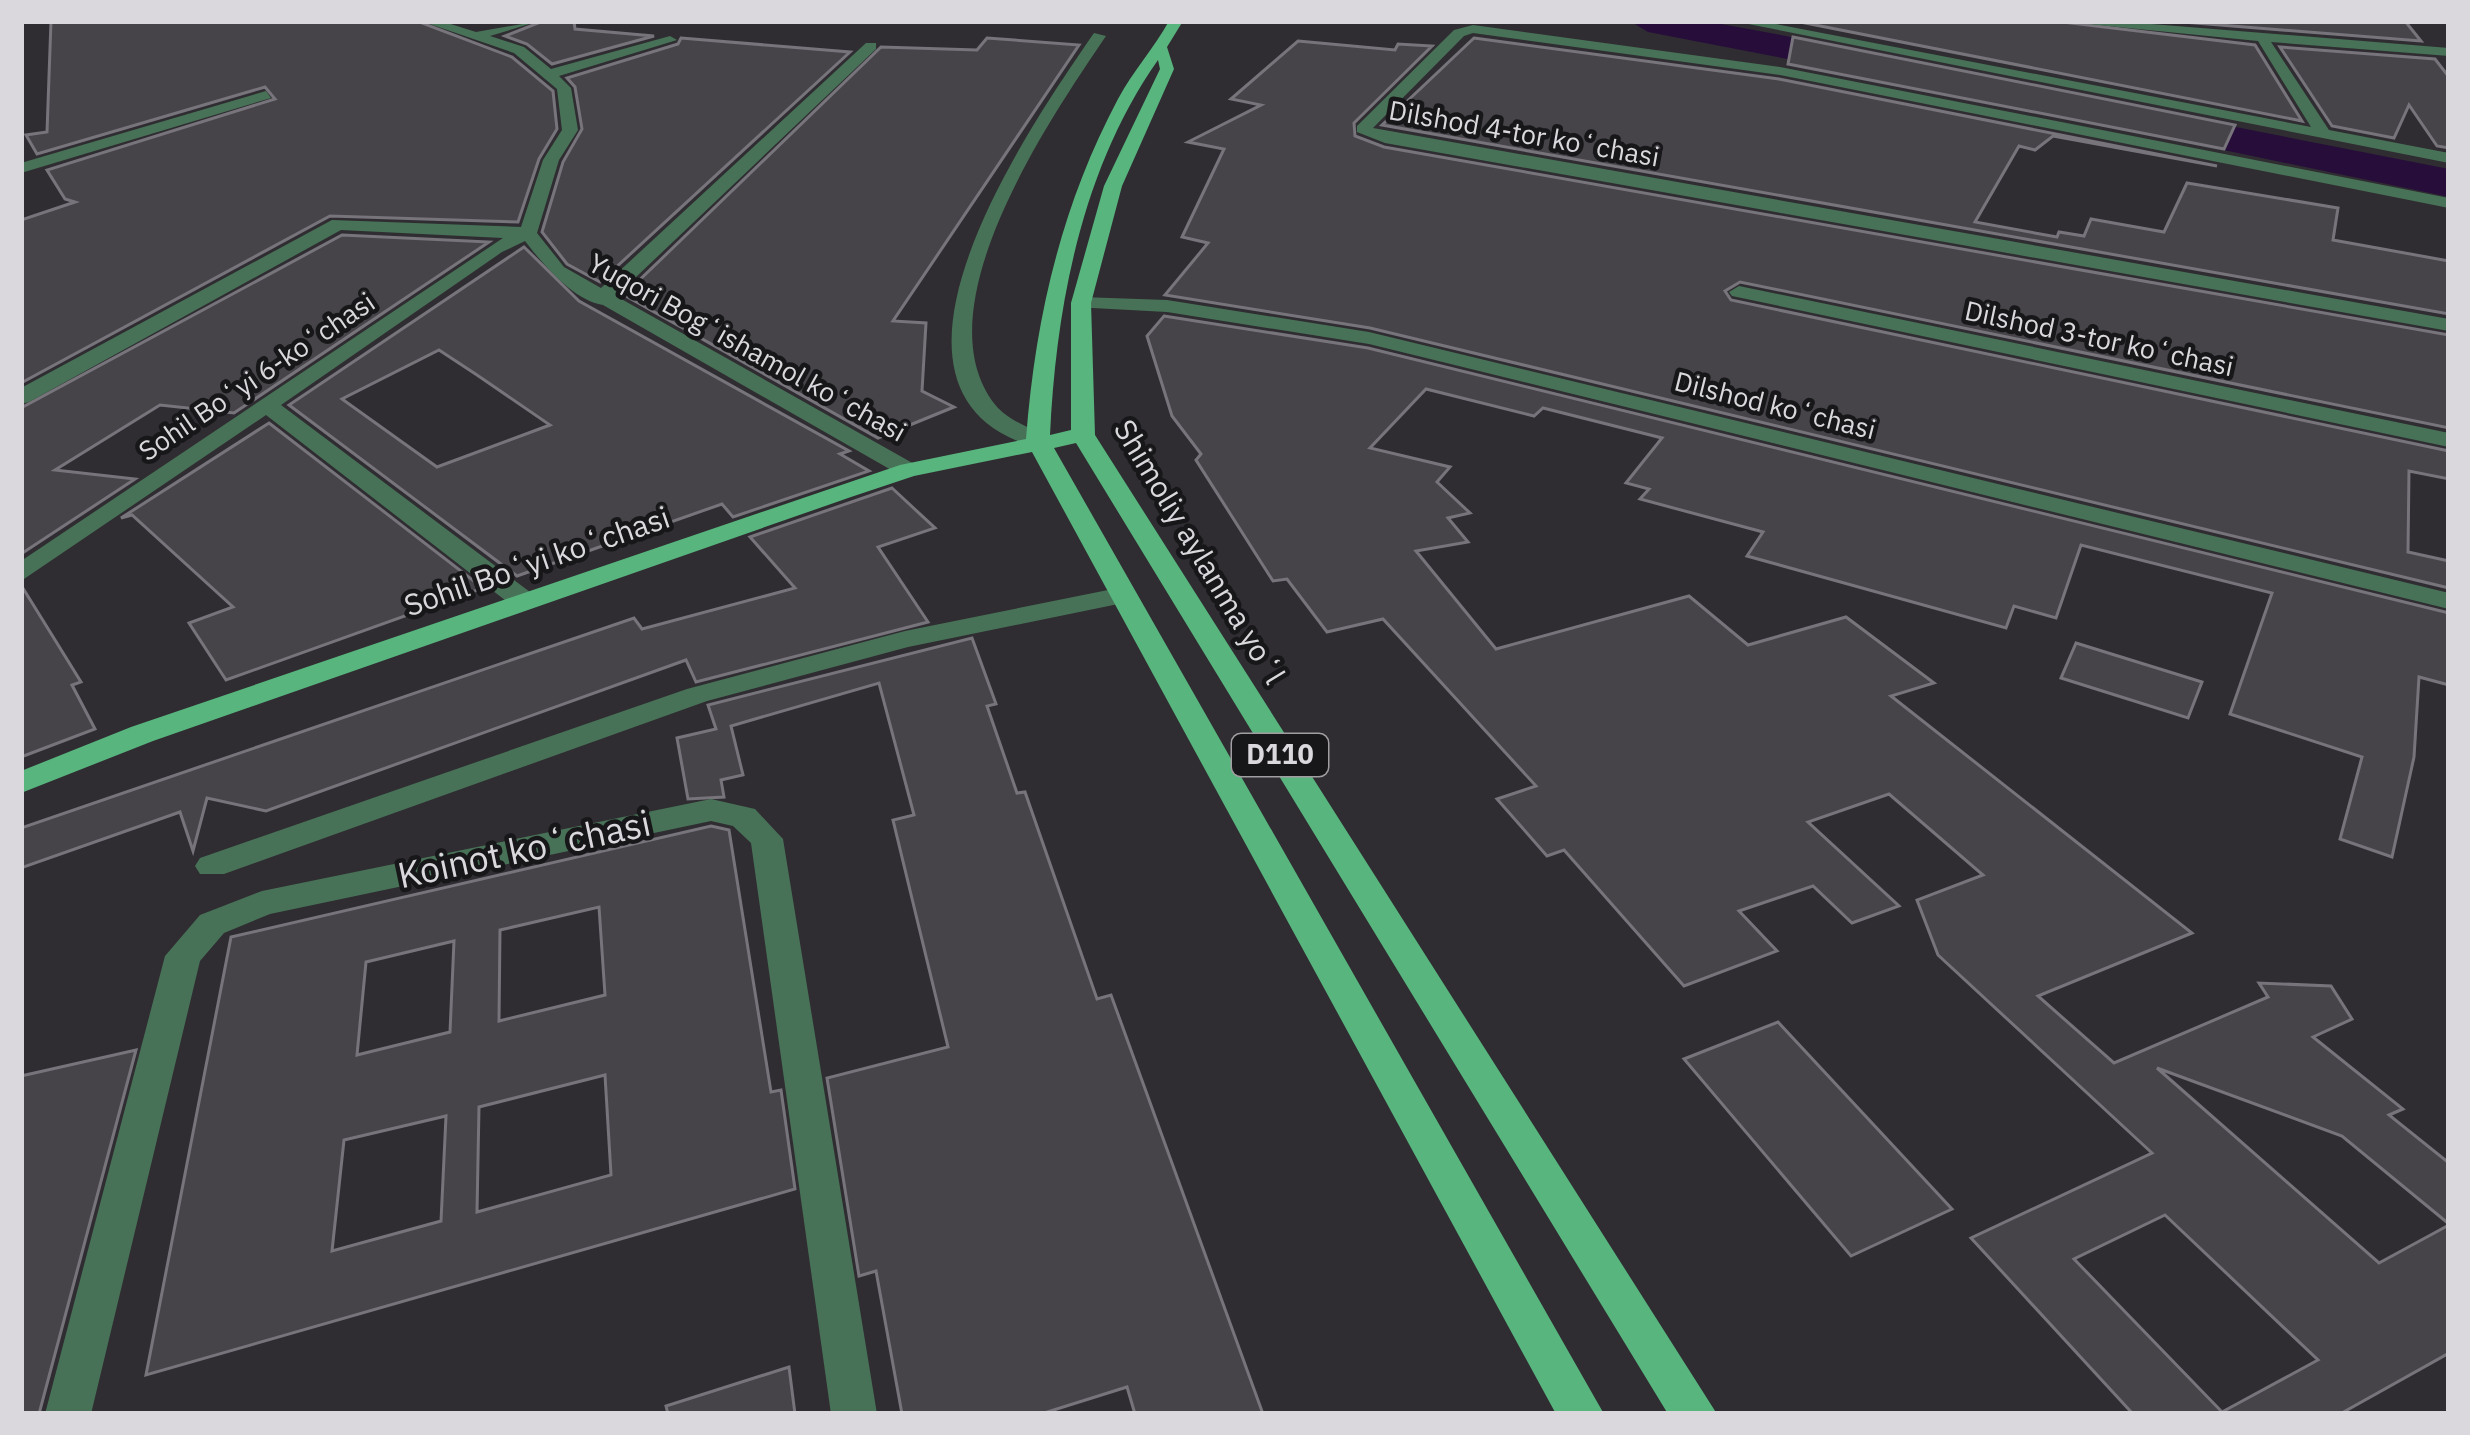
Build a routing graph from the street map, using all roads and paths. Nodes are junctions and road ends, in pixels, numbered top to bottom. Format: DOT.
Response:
graph roads {
  1 [pos="428,21"];
  2 [pos="532,21"];
  3 [pos="1740,21"];
  4 [pos="2065,21"];
  5 [pos="480,35"];
  6 [pos="1169,35"];
  7 [pos="1100,36"];
  8 [pos="670,40"];
  9 [pos="2264,41"];
  10 [pos="871,46"];
  11 [pos="2449,52"];
  12 [pos="547,75"];
  13 [pos="266,94"];
  14 [pos="2324,134"];
  15 [pos="2449,158"];
  16 [pos="21,168"];
  17 [pos="2449,203"];
  18 [pos="528,233"];
  19 [pos="1739,292"];
  20 [pos="600,300"];
  21 [pos="1081,303"];
  22 [pos="2449,325"];
  23 [pos="21,398"];
  24 [pos="269,407"];
  25 [pos="1083,435"];
  26 [pos="2449,440"];
  27 [pos="1038,441"];
  28 [pos="908,470"];
  29 [pos="21,573"];
  30 [pos="1124,596"];
  31 [pos="524,601"];
  32 [pos="2449,601"];
  33 [pos="21,782"];
  34 [pos="212,866"];
  35 [pos="68,1414"];
  36 [pos="854,1414"];
  37 [pos="1581,1414"];
  38 [pos="1694,1414"];
  1 -- 5 [label="street"];
  2 -- 5 [label="street"];
  3 -- 14 [label="street"];
  4 -- 9 [label="street"];
  5 -- 12 [label="street"];
  6 -- 21 [label="main road, Shimoliy aylanma yoʻl"];
  6 -- 27 [label="main road, Shimoliy aylanma yoʻl"];
  7 -- 27 [label="street"];
  8 -- 12 [label="street"];
  9 -- 11 [label="street"];
  9 -- 14 [label="street"];
  10 -- 20 [label="street"];
  12 -- 18 [label="street"];
  13 -- 16 [label="street"];
  14 -- 15 [label="street"];
  17 -- 22 [label="street, Dilshod 4-tor koʻchasi"];
  18 -- 20 [label="street, Yuqori Bogʻishamol koʻchasi"];
  18 -- 23 [label="street"];
  18 -- 24 [label="street, Sohil Boʻyi 6-koʻchasi"];
  19 -- 26 [label="street, Dilshod 3-tor koʻchasi"];
  20 -- 28 [label="street, Yuqori Bogʻishamol koʻchasi"];
  21 -- 25 [label="main road, Shimoliy aylanma yoʻl"];
  21 -- 32 [label="street, Dilshod koʻchasi"];
  24 -- 29 [label="street, Sohil Boʻyi 6-koʻchasi"];
  24 -- 31 [label="street"];
  25 -- 27 [label="main road, Sohil Boʻyi koʻchasi"];
  25 -- 38 [label="main road, Shimoliy aylanma yoʻl / D110"];
  27 -- 28 [label="main road, Sohil Boʻyi koʻchasi"];
  27 -- 30 [label="main road, D110"];
  28 -- 31 [label="main road, Sohil Boʻyi koʻchasi"];
  30 -- 34 [label="street"];
  30 -- 37 [label="main road, D110"];
  31 -- 33 [label="main road, Sohil Boʻyi koʻchasi"];
  35 -- 36 [label="street, Koinot koʻchasi"];
}
